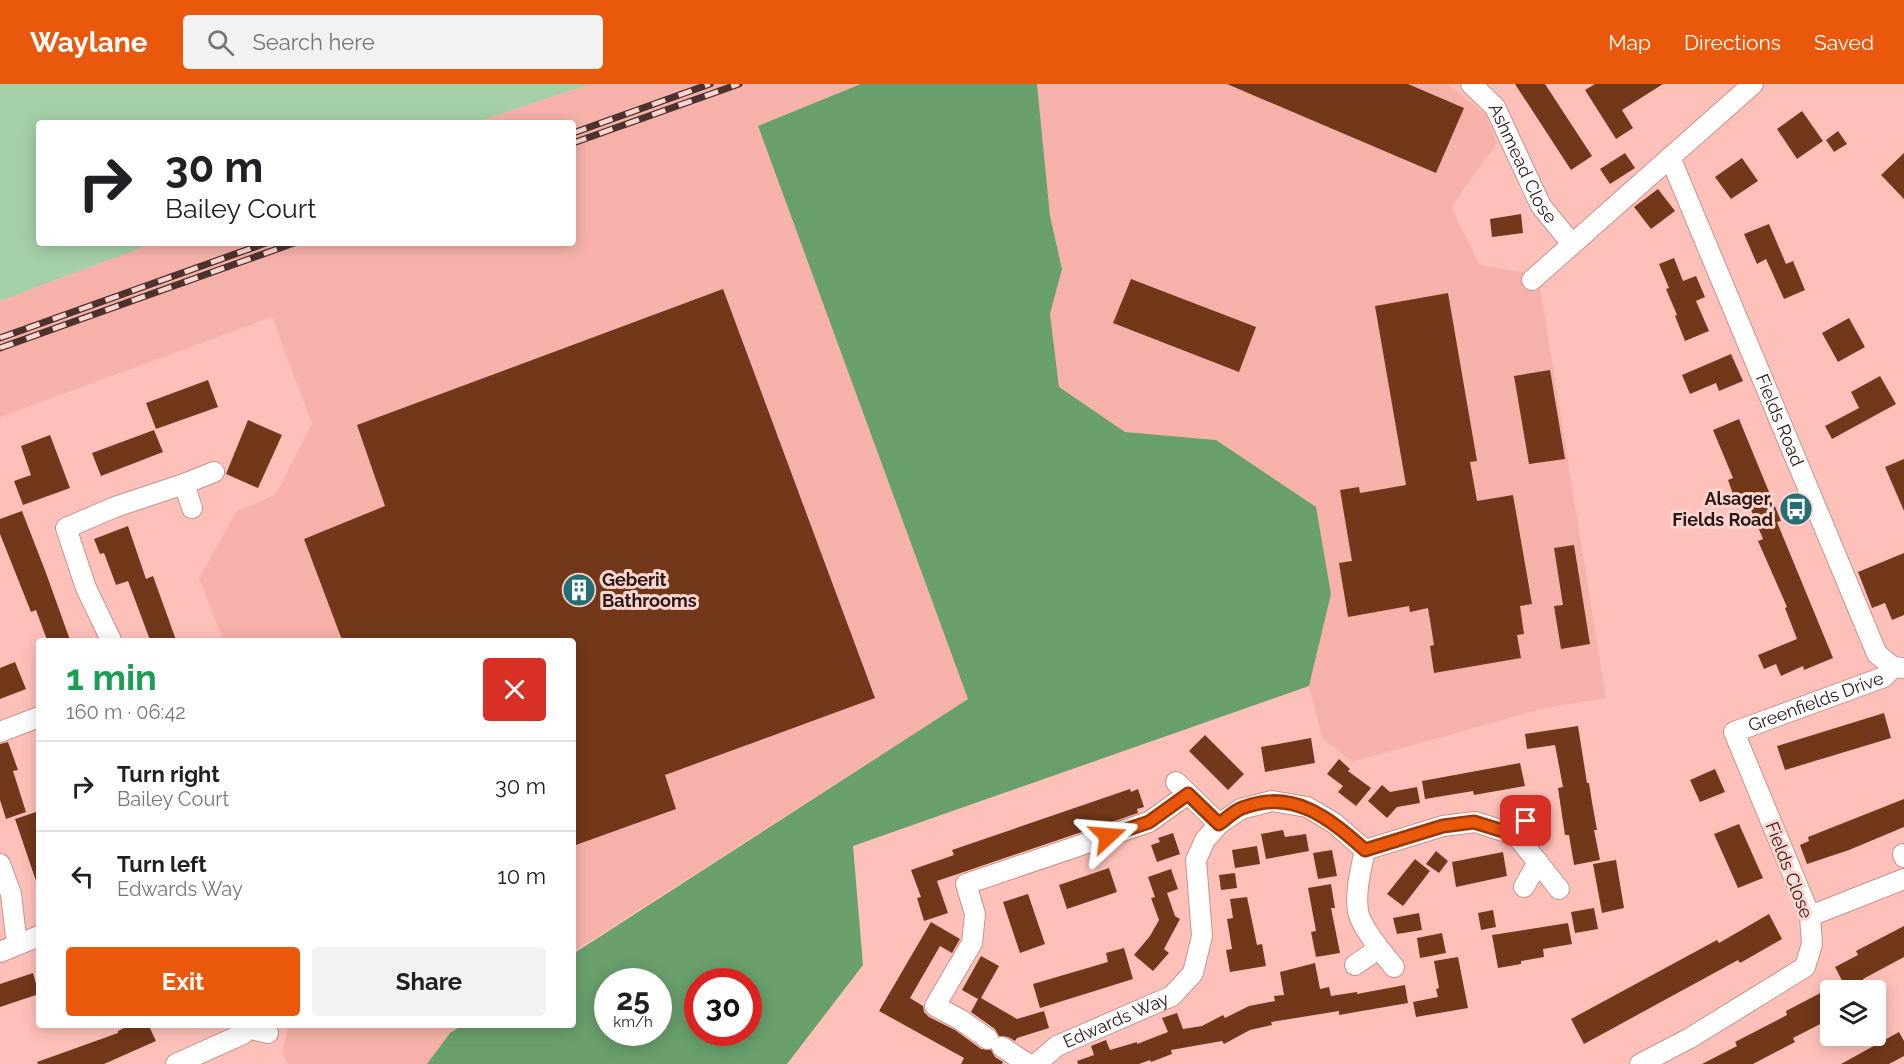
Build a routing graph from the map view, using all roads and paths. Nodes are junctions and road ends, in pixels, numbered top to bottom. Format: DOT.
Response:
graph roads {
  1 [pos="1472,84"];
  2 [pos="1753,84"];
  3 [pos="1670,157"];
  4 [pos="1572,244"];
  5 [pos="1532,280"];
  6 [pos="214,472"];
  7 [pos="184,484"];
  8 [pos="192,508"];
  9 [pos="110,638"];
  10 [pos="1899,668"];
  11 [pos="36,718"];
  12 [pos="0,732"];
  13 [pos="1734,732"];
  14 [pos="1219,824"];
  15 [pos="1365,850"];
  16 [pos="1538,862"];
  17 [pos="0,864"];
  18 [pos="1904,879"];
  19 [pos="1524,887"];
  20 [pos="1559,889"];
  21 [pos="1810,916"];
  22 [pos="36,937"];
  23 [pos="8,948"];
  24 [pos="1378,949"];
  25 [pos="1355,965"];
  26 [pos="1394,967"];
  27 [pos="247,1028"];
  28 [pos="254,1028"];
  29 [pos="268,1033"];
  30 [pos="176,1064"];
  31 [pos="1028,1064"];
  32 [pos="1036,1064"];
  33 [pos="1640,1064"];
  1 -- 4 [label="street, Ashmead Close"];
  2 -- 3 [label="street"];
  3 -- 4 [label="street"];
  3 -- 10 [label="street, Fields Road"];
  4 -- 5 [label="street"];
  6 -- 7 [label="street"];
  7 -- 8 [label="street"];
  7 -- 9 [label="street"];
  10 -- 13 [label="street, Greenfields Drive"];
  11 -- 12 [label="street"];
  13 -- 21 [label="street, Fields Close"];
  14 -- 15 [label="street, Edwards Way"];
  14 -- 31 [label="street"];
  14 -- 32 [label="street, Edwards Way"];
  15 -- 16 [label="street"];
  15 -- 24 [label="street"];
  16 -- 19 [label="street"];
  16 -- 20 [label="street"];
  17 -- 23 [label="street"];
  18 -- 21 [label="street"];
  21 -- 33 [label="street, Fields Close"];
  22 -- 23 [label="street"];
  24 -- 25 [label="street"];
  24 -- 26 [label="street"];
  27 -- 30 [label="street"];
  28 -- 29 [label="street"];
}
